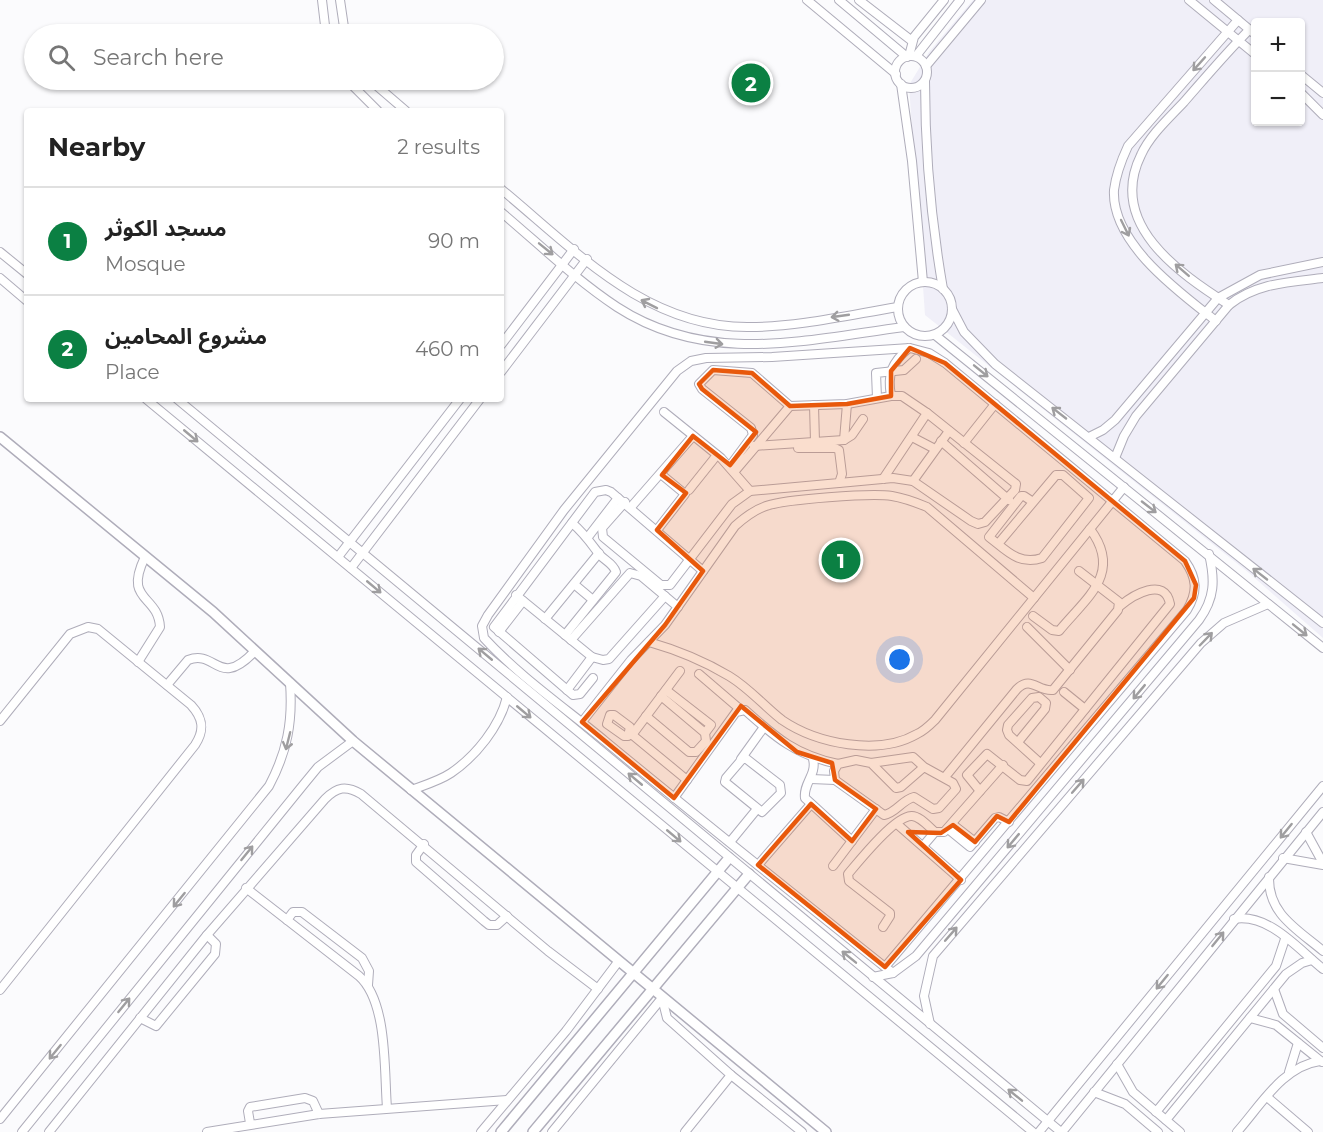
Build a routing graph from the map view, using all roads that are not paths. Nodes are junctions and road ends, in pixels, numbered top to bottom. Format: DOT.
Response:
graph roads {
  1 [pos="322,0"];
  2 [pos="340,0"];
  3 [pos="807,0"];
  4 [pos="839,0"];
  5 [pos="859,0"];
  6 [pos="944,0"];
  7 [pos="960,0"];
  8 [pos="981,0"];
  9 [pos="1189,0"];
  10 [pos="1214,0"];
  11 [pos="1238,21"];
  12 [pos="325,24"];
  13 [pos="344,24"];
  14 [pos="1251,32"];
  15 [pos="1227,33"];
  16 [pos="1251,34"];
  17 [pos="912,41"];
  18 [pos="1238,41"];
  19 [pos="1251,51"];
  20 [pos="911,56"];
  21 [pos="926,66"];
  22 [pos="896,74"];
  23 [pos="1305,78"];
  24 [pos="925,81"];
  25 [pos="901,84"];
  26 [pos="357,90"];
  27 [pos="382,90"];
  28 [pos="1323,93"];
  29 [pos="1305,97"];
  30 [pos="375,108"];
  31 [pos="403,108"];
  32 [pos="1323,116"];
  33 [pos="504,191"];
  34 [pos="504,215"];
  35 [pos="574,249"];
  36 [pos="0,252"];
  37 [pos="587,260"];
  38 [pos="1323,262"];
  39 [pos="563,264"];
  40 [pos="24,272"];
  41 [pos="576,274"];
  42 [pos="0,278"];
  43 [pos="1323,278"];
  44 [pos="923,282"];
  45 [pos="943,289"];
  46 [pos="24,298"];
  47 [pos="1218,298"];
  48 [pos="1229,305"];
  49 [pos="898,308"];
  50 [pos="952,309"];
  51 [pos="1204,312"];
  52 [pos="1216,321"];
  53 [pos="904,327"];
  54 [pos="936,335"];
  55 [pos="504,341"];
  56 [pos="910,348"];
  57 [pos="916,359"];
  58 [pos="504,368"];
  59 [pos="891,370"];
  60 [pos="891,396"];
  61 [pos="877,398"];
  62 [pos="150,402"];
  63 [pos="181,402"];
  64 [pos="458,402"];
  65 [pos="478,402"];
  66 [pos="847,404"];
  67 [pos="995,404"];
  68 [pos="814,405"];
  69 [pos="790,406"];
  70 [pos="664,412"];
  71 [pos="927,413"];
  72 [pos="863,419"];
  73 [pos="949,430"];
  74 [pos="0,436"];
  75 [pos="693,436"];
  76 [pos="912,437"];
  77 [pos="1089,437"];
  78 [pos="844,440"];
  79 [pos="941,441"];
  80 [pos="815,442"];
  81 [pos="964,442"];
  82 [pos="754,446"];
  83 [pos="798,448"];
  84 [pos="935,449"];
  85 [pos="719,456"];
  86 [pos="1115,458"];
  87 [pos="732,469"];
  88 [pos="662,474"];
  89 [pos="883,479"];
  90 [pos="913,481"];
  91 [pos="839,483"];
  92 [pos="1124,487"];
  93 [pos="750,491"];
  94 [pos="1007,498"];
  95 [pos="1114,500"];
  96 [pos="625,502"];
  97 [pos="1033,502"];
  98 [pos="1014,505"];
  99 [pos="572,523"];
  100 [pos="1090,530"];
  101 [pos="659,532"];
  102 [pos="588,537"];
  103 [pos="349,543"];
  104 [pos="998,544"];
  105 [pos="362,553"];
  106 [pos="599,554"];
  107 [pos="1209,555"];
  108 [pos="145,557"];
  109 [pos="338,557"];
  110 [pos="689,559"];
  111 [pos="351,568"];
  112 [pos="1079,571"];
  113 [pos="703,572"];
  114 [pos="574,584"];
  115 [pos="1097,585"];
  116 [pos="516,595"];
  117 [pos="665,596"];
  118 [pos="1034,598"];
  119 [pos="593,600"];
  120 [pos="523,601"];
  121 [pos="1268,604"];
  122 [pos="1120,606"];
  123 [pos="678,607"];
  124 [pos="1033,616"];
  125 [pos="545,619"];
  126 [pos="1323,623"];
  127 [pos="1027,627"];
  128 [pos="499,632"];
  129 [pos="568,637"];
  130 [pos="649,642"];
  131 [pos="1323,648"];
  132 [pos="255,651"];
  133 [pos="592,657"];
  134 [pos="138,662"];
  135 [pos="1070,670"];
  136 [pos="680,671"];
  137 [pos="699,674"];
  138 [pos="593,678"];
  139 [pos="290,683"];
  140 [pos="167,686"];
  141 [pos="567,690"];
  142 [pos="1064,692"];
  143 [pos="663,693"];
  144 [pos="507,697"];
  145 [pos="1085,709"];
  146 [pos="741,710"];
  147 [pos="646,716"];
  148 [pos="0,721"];
  149 [pos="582,722"];
  150 [pos="764,728"];
  151 [pos="353,741"];
  152 [pos="1018,742"];
  153 [pos="741,759"];
  154 [pos="813,759"];
  155 [pos="870,763"];
  156 [pos="1040,763"];
  157 [pos="838,764"];
  158 [pos="1003,765"];
  159 [pos="924,767"];
  160 [pos="945,777"];
  161 [pos="811,779"];
  162 [pos="687,780"];
  163 [pos="836,780"];
  164 [pos="1323,786"];
  165 [pos="901,787"];
  166 [pos="411,790"];
  167 [pos="980,791"];
  168 [pos="674,798"];
  169 [pos="910,798"];
  170 [pos="811,804"];
  171 [pos="757,809"];
  172 [pos="876,809"];
  173 [pos="1323,812"];
  174 [pos="1010,822"];
  175 [pos="897,824"];
  176 [pos="950,827"];
  177 [pos="934,832"];
  178 [pos="1306,832"];
  179 [pos="730,842"];
  180 [pos="852,842"];
  181 [pos="424,844"];
  182 [pos="923,846"];
  183 [pos="729,858"];
  184 [pos="1283,858"];
  185 [pos="1323,864"];
  186 [pos="758,865"];
  187 [pos="833,866"];
  188 [pos="718,873"];
  189 [pos="749,874"];
  190 [pos="1269,877"];
  191 [pos="961,880"];
  192 [pos="246,888"];
  193 [pos="738,888"];
  194 [pos="507,916"];
  195 [pos="1234,919"];
  196 [pos="287,920"];
  197 [pos="883,927"];
  198 [pos="207,935"];
  199 [pos="1285,939"];
  200 [pos="923,948"];
  201 [pos="1323,951"];
  202 [pos="933,956"];
  203 [pos="1312,960"];
  204 [pos="618,962"];
  205 [pos="1276,966"];
  206 [pos="885,967"];
  207 [pos="1323,969"];
  208 [pos="892,973"];
  209 [pos="632,974"];
  210 [pos="1286,974"];
  211 [pos="873,977"];
  212 [pos="368,985"];
  213 [pos="598,989"];
  214 [pos="1274,989"];
  215 [pos="0,990"];
  216 [pos="652,991"];
  217 [pos="662,998"];
  218 [pos="140,1018"];
  219 [pos="1250,1018"];
  220 [pos="931,1026"];
  221 [pos="1299,1043"];
  222 [pos="1323,1048"];
  223 [pos="1322,1062"];
  224 [pos="1117,1064"];
  225 [pos="1289,1072"];
  226 [pos="731,1075"];
  227 [pos="1094,1092"];
  228 [pos="1267,1097"];
  229 [pos="507,1100"];
  230 [pos="387,1108"];
  231 [pos="1156,1112"];
  232 [pos="319,1114"];
  233 [pos="0,1119"];
  234 [pos="1166,1120"];
  235 [pos="1048,1121"];
  236 [pos="254,1122"];
  237 [pos="22,1132"];
  238 [pos="49,1132"];
  239 [pos="207,1132"];
  240 [pos="260,1132"];
  241 [pos="481,1132"];
  242 [pos="501,1132"];
  243 [pos="533,1132"];
  244 [pos="552,1132"];
  245 [pos="685,1132"];
  246 [pos="802,1132"];
  247 [pos="826,1132"];
  248 [pos="1033,1132"];
  249 [pos="1038,1132"];
  250 [pos="1061,1132"];
  251 [pos="1158,1132"];
  252 [pos="1180,1132"];
  253 [pos="1237,1132"];
  254 [pos="1308,1132"];
  1 -- 12 [label="street"];
  2 -- 13 [label="street"];
  3 -- 22 [label="street"];
  4 -- 20 [label="street"];
  5 -- 17 [label="street"];
  6 -- 17 [label="street"];
  7 -- 20 [label="street"];
  8 -- 21 [label="street"];
  9 -- 15 [label="street"];
  10 -- 11 [label="street"];
  11 -- 14 [label="street"];
  11 -- 15 [label="street"];
  15 -- 18 [label="street"];
  15 -- 51 [label="street, one-way"];
  16 -- 18 [label="street"];
  17 -- 20 [label="street"];
  18 -- 19 [label="street"];
  47 -- 18 [label="street, one-way"];
  20 -- 21 [label="street"];
  20 -- 22 [label="street"];
  21 -- 24 [label="street"];
  22 -- 25 [label="street"];
  23 -- 28 [label="street"];
  24 -- 25 [label="street"];
  24 -- 45 [label="street"];
  25 -- 44 [label="street"];
  26 -- 30 [label="street"];
  27 -- 31 [label="street"];
  29 -- 32 [label="street"];
  33 -- 35 [label="street"];
  34 -- 39 [label="street, one-way"];
  35 -- 37 [label="street"];
  35 -- 39 [label="street"];
  36 -- 40 [label="street"];
  37 -- 41 [label="street"];
  49 -- 37 [label="street, one-way"];
  38 -- 47 [label="street"];
  39 -- 41 [label="street"];
  39 -- 55 [label="street"];
  41 -- 53 [label="street, one-way"];
  41 -- 58 [label="street"];
  42 -- 46 [label="street"];
  43 -- 48 [label="street"];
  44 -- 45 [label="street"];
  44 -- 49 [label="street"];
  45 -- 50 [label="street"];
  47 -- 48 [label="street"];
  47 -- 51 [label="street"];
  48 -- 52 [label="street"];
  49 -- 53 [label="street"];
  50 -- 54 [label="street"];
  77 -- 50 [label="street, one-way"];
  51 -- 52 [label="street"];
  51 -- 77 [label="street"];
  52 -- 86 [label="street"];
  53 -- 54 [label="street"];
  54 -- 92 [label="street, one-way"];
  56 -- 59 [label="street"];
  56 -- 67 [label="street"];
  56 -- 149 [label="street"];
  57 -- 59 [label="street"];
  59 -- 60 [label="street"];
  59 -- 61 [label="street"];
  60 -- 61 [label="street"];
  60 -- 71 [label="street"];
  61 -- 66 [label="street"];
  62 -- 109 [label="street, one-way"];
  63 -- 103 [label="street"];
  64 -- 103 [label="street"];
  65 -- 105 [label="street"];
  66 -- 68 [label="street"];
  66 -- 78 [label="street"];
  67 -- 81 [label="street"];
  67 -- 95 [label="street"];
  68 -- 69 [label="street"];
  68 -- 80 [label="street"];
  69 -- 82 [label="street"];
  69 -- 87 [label="street"];
  70 -- 75 [label="street"];
  71 -- 73 [label="street"];
  71 -- 76 [label="street"];
  72 -- 78 [label="street"];
  73 -- 79 [label="street"];
  73 -- 81 [label="street"];
  74 -- 108 [label="street"];
  75 -- 85 [label="street"];
  75 -- 88 [label="street"];
  76 -- 84 [label="street"];
  76 -- 89 [label="street"];
  77 -- 86 [label="street"];
  78 -- 80 [label="street"];
  79 -- 84 [label="street"];
  79 -- 94 [label="street"];
  80 -- 82 [label="street"];
  81 -- 94 [label="street"];
  82 -- 87 [label="street"];
  83 -- 91 [label="street"];
  84 -- 90 [label="street"];
  85 -- 87 [label="street"];
  85 -- 101 [label="street"];
  126 -- 86 [label="street, one-way"];
  87 -- 93 [label="street"];
  88 -- 96 [label="street"];
  88 -- 101 [label="street"];
  89 -- 90 [label="street"];
  89 -- 91 [label="street"];
  90 -- 94 [label="street"];
  91 -- 93 [label="street"];
  92 -- 95 [label="street"];
  92 -- 107 [label="street, one-way"];
  93 -- 110 [label="street"];
  94 -- 98 [label="street"];
  95 -- 100 [label="street"];
  95 -- 174 [label="street"];
  96 -- 99 [label="street"];
  96 -- 101 [label="street"];
  96 -- 102 [label="street"];
  96 -- 110 [label="street"];
  97 -- 98 [label="street"];
  97 -- 104 [label="street"];
  97 -- 104 [label="street"];
  98 -- 104 [label="street"];
  99 -- 102 [label="street"];
  99 -- 116 [label="street"];
  100 -- 115 [label="street"];
  100 -- 118 [label="street"];
  101 -- 110 [label="street"];
  102 -- 106 [label="street"];
  103 -- 105 [label="street"];
  103 -- 109 [label="street"];
  105 -- 111 [label="street"];
  183 -- 105 [label="street, one-way"];
  106 -- 114 [label="street"];
  106 -- 119 [label="street"];
  107 -- 121 [label="street"];
  107 -- 200 [label="street, one-way"];
  108 -- 132 [label="street"];
  108 -- 134 [label="street"];
  109 -- 111 [label="street"];
  110 -- 113 [label="street"];
  111 -- 144 [label="street, one-way"];
  112 -- 115 [label="street"];
  113 -- 118 [label="street"];
  113 -- 123 [label="street"];
  114 -- 119 [label="street"];
  114 -- 125 [label="street"];
  115 -- 122 [label="street"];
  115 -- 124 [label="street"];
  116 -- 120 [label="street"];
  116 -- 128 [label="street"];
  117 -- 123 [label="street"];
  117 -- 129 [label="street"];
  117 -- 133 [label="street"];
  118 -- 130 [label="street"];
  119 -- 129 [label="street"];
  120 -- 125 [label="street"];
  120 -- 128 [label="street"];
  121 -- 131 [label="street, one-way"];
  202 -- 121 [label="street, one-way"];
  122 -- 135 [label="street"];
  122 -- 145 [label="street"];
  123 -- 130 [label="street"];
  125 -- 129 [label="street"];
  127 -- 135 [label="street"];
  128 -- 141 [label="street"];
  129 -- 133 [label="street"];
  130 -- 149 [label="street"];
  132 -- 139 [label="street"];
  132 -- 140 [label="street"];
  133 -- 141 [label="street"];
  134 -- 140 [label="street"];
  134 -- 148 [label="street"];
  135 -- 160 [label="street"];
  136 -- 143 [label="street"];
  137 -- 146 [label="street"];
  138 -- 141 [label="street"];
  139 -- 151 [label="street"];
  139 -- 233 [label="street, one-way"];
  140 -- 215 [label="street"];
  142 -- 145 [label="street"];
  143 -- 147 [label="street"];
  143 -- 147 [label="street"];
  144 -- 166 [label="street"];
  144 -- 188 [label="street, one-way"];
  145 -- 156 [label="street"];
  146 -- 150 [label="street"];
  146 -- 162 [label="street"];
  147 -- 162 [label="street"];
  149 -- 168 [label="street"];
  150 -- 153 [label="street"];
  150 -- 154 [label="street"];
  151 -- 166 [label="street"];
  237 -- 151 [label="street, one-way"];
  152 -- 152 [label="street"];
  152 -- 156 [label="street"];
  153 -- 171 [label="street"];
  153 -- 171 [label="street"];
  154 -- 157 [label="street"];
  154 -- 161 [label="street"];
  155 -- 157 [label="street"];
  155 -- 159 [label="street"];
  155 -- 165 [label="street"];
  156 -- 158 [label="street"];
  157 -- 163 [label="street"];
  158 -- 167 [label="street"];
  158 -- 167 [label="street"];
  159 -- 160 [label="street"];
  159 -- 165 [label="street"];
  160 -- 169 [label="street"];
  161 -- 163 [label="street"];
  161 -- 170 [label="street"];
  162 -- 168 [label="street"];
  163 -- 172 [label="street"];
  164 -- 235 [label="street, one-way"];
  165 -- 169 [label="street"];
  166 -- 204 [label="street"];
  167 -- 176 [label="street"];
  168 -- 179 [label="street"];
  169 -- 172 [label="street"];
  170 -- 180 [label="street"];
  170 -- 186 [label="street"];
  171 -- 179 [label="street"];
  172 -- 180 [label="street"];
  173 -- 178 [label="street"];
  174 -- 176 [label="street"];
  174 -- 191 [label="street"];
  175 -- 177 [label="street"];
  175 -- 182 [label="street"];
  175 -- 197 [label="street"];
  176 -- 177 [label="street"];
  177 -- 182 [label="street"];
  178 -- 184 [label="street"];
  178 -- 185 [label="street"];
  179 -- 186 [label="street"];
  180 -- 187 [label="street"];
  181 -- 192 [label="street"];
  181 -- 194 [label="street"];
  181 -- 194 [label="street"];
  182 -- 191 [label="street"];
  183 -- 188 [label="street"];
  183 -- 189 [label="street"];
  184 -- 185 [label="street"];
  184 -- 190 [label="street"];
  186 -- 206 [label="street"];
  188 -- 193 [label="street"];
  188 -- 209 [label="street"];
  189 -- 193 [label="street"];
  211 -- 189 [label="street, one-way"];
  190 -- 195 [label="street"];
  190 -- 201 [label="street"];
  191 -- 206 [label="street"];
  192 -- 196 [label="street"];
  192 -- 198 [label="street"];
  193 -- 216 [label="street"];
  193 -- 248 [label="street"];
  194 -- 213 [label="street"];
  195 -- 199 [label="street"];
  224 -- 195 [label="street, one-way"];
  196 -- 212 [label="street"];
  196 -- 212 [label="street"];
  198 -- 218 [label="street"];
  198 -- 218 [label="street"];
  199 -- 203 [label="street"];
  199 -- 205 [label="street"];
  200 -- 202 [label="street"];
  200 -- 208 [label="street"];
  202 -- 220 [label="street"];
  203 -- 207 [label="street"];
  203 -- 210 [label="street"];
  204 -- 209 [label="street"];
  204 -- 213 [label="street"];
  205 -- 210 [label="street"];
  205 -- 231 [label="street"];
  206 -- 208 [label="street"];
  208 -- 211 [label="street"];
  209 -- 216 [label="street"];
  209 -- 242 [label="street"];
  210 -- 214 [label="street"];
  211 -- 220 [label="street"];
  212 -- 230 [label="street"];
  213 -- 229 [label="street"];
  214 -- 219 [label="street"];
  214 -- 222 [label="street"];
  216 -- 217 [label="street"];
  216 -- 243 [label="street"];
  217 -- 226 [label="street"];
  217 -- 244 [label="street"];
  217 -- 247 [label="street"];
  218 -- 238 [label="street"];
  219 -- 221 [label="street"];
  219 -- 234 [label="street"];
  235 -- 220 [label="street, one-way"];
  221 -- 223 [label="street"];
  221 -- 225 [label="street"];
  223 -- 225 [label="street"];
  224 -- 227 [label="street"];
  224 -- 231 [label="street"];
  225 -- 228 [label="street"];
  226 -- 245 [label="street"];
  226 -- 246 [label="street"];
  227 -- 250 [label="street"];
  227 -- 251 [label="street"];
  228 -- 253 [label="street"];
  228 -- 254 [label="street"];
  229 -- 230 [label="street"];
  229 -- 241 [label="street"];
  230 -- 232 [label="street"];
  231 -- 234 [label="street"];
  232 -- 236 [label="street"];
  232 -- 236 [label="street"];
  234 -- 252 [label="street"];
  235 -- 249 [label="street"];
  235 -- 250 [label="street"];
  236 -- 239 [label="street"];
  236 -- 240 [label="street"];
}
